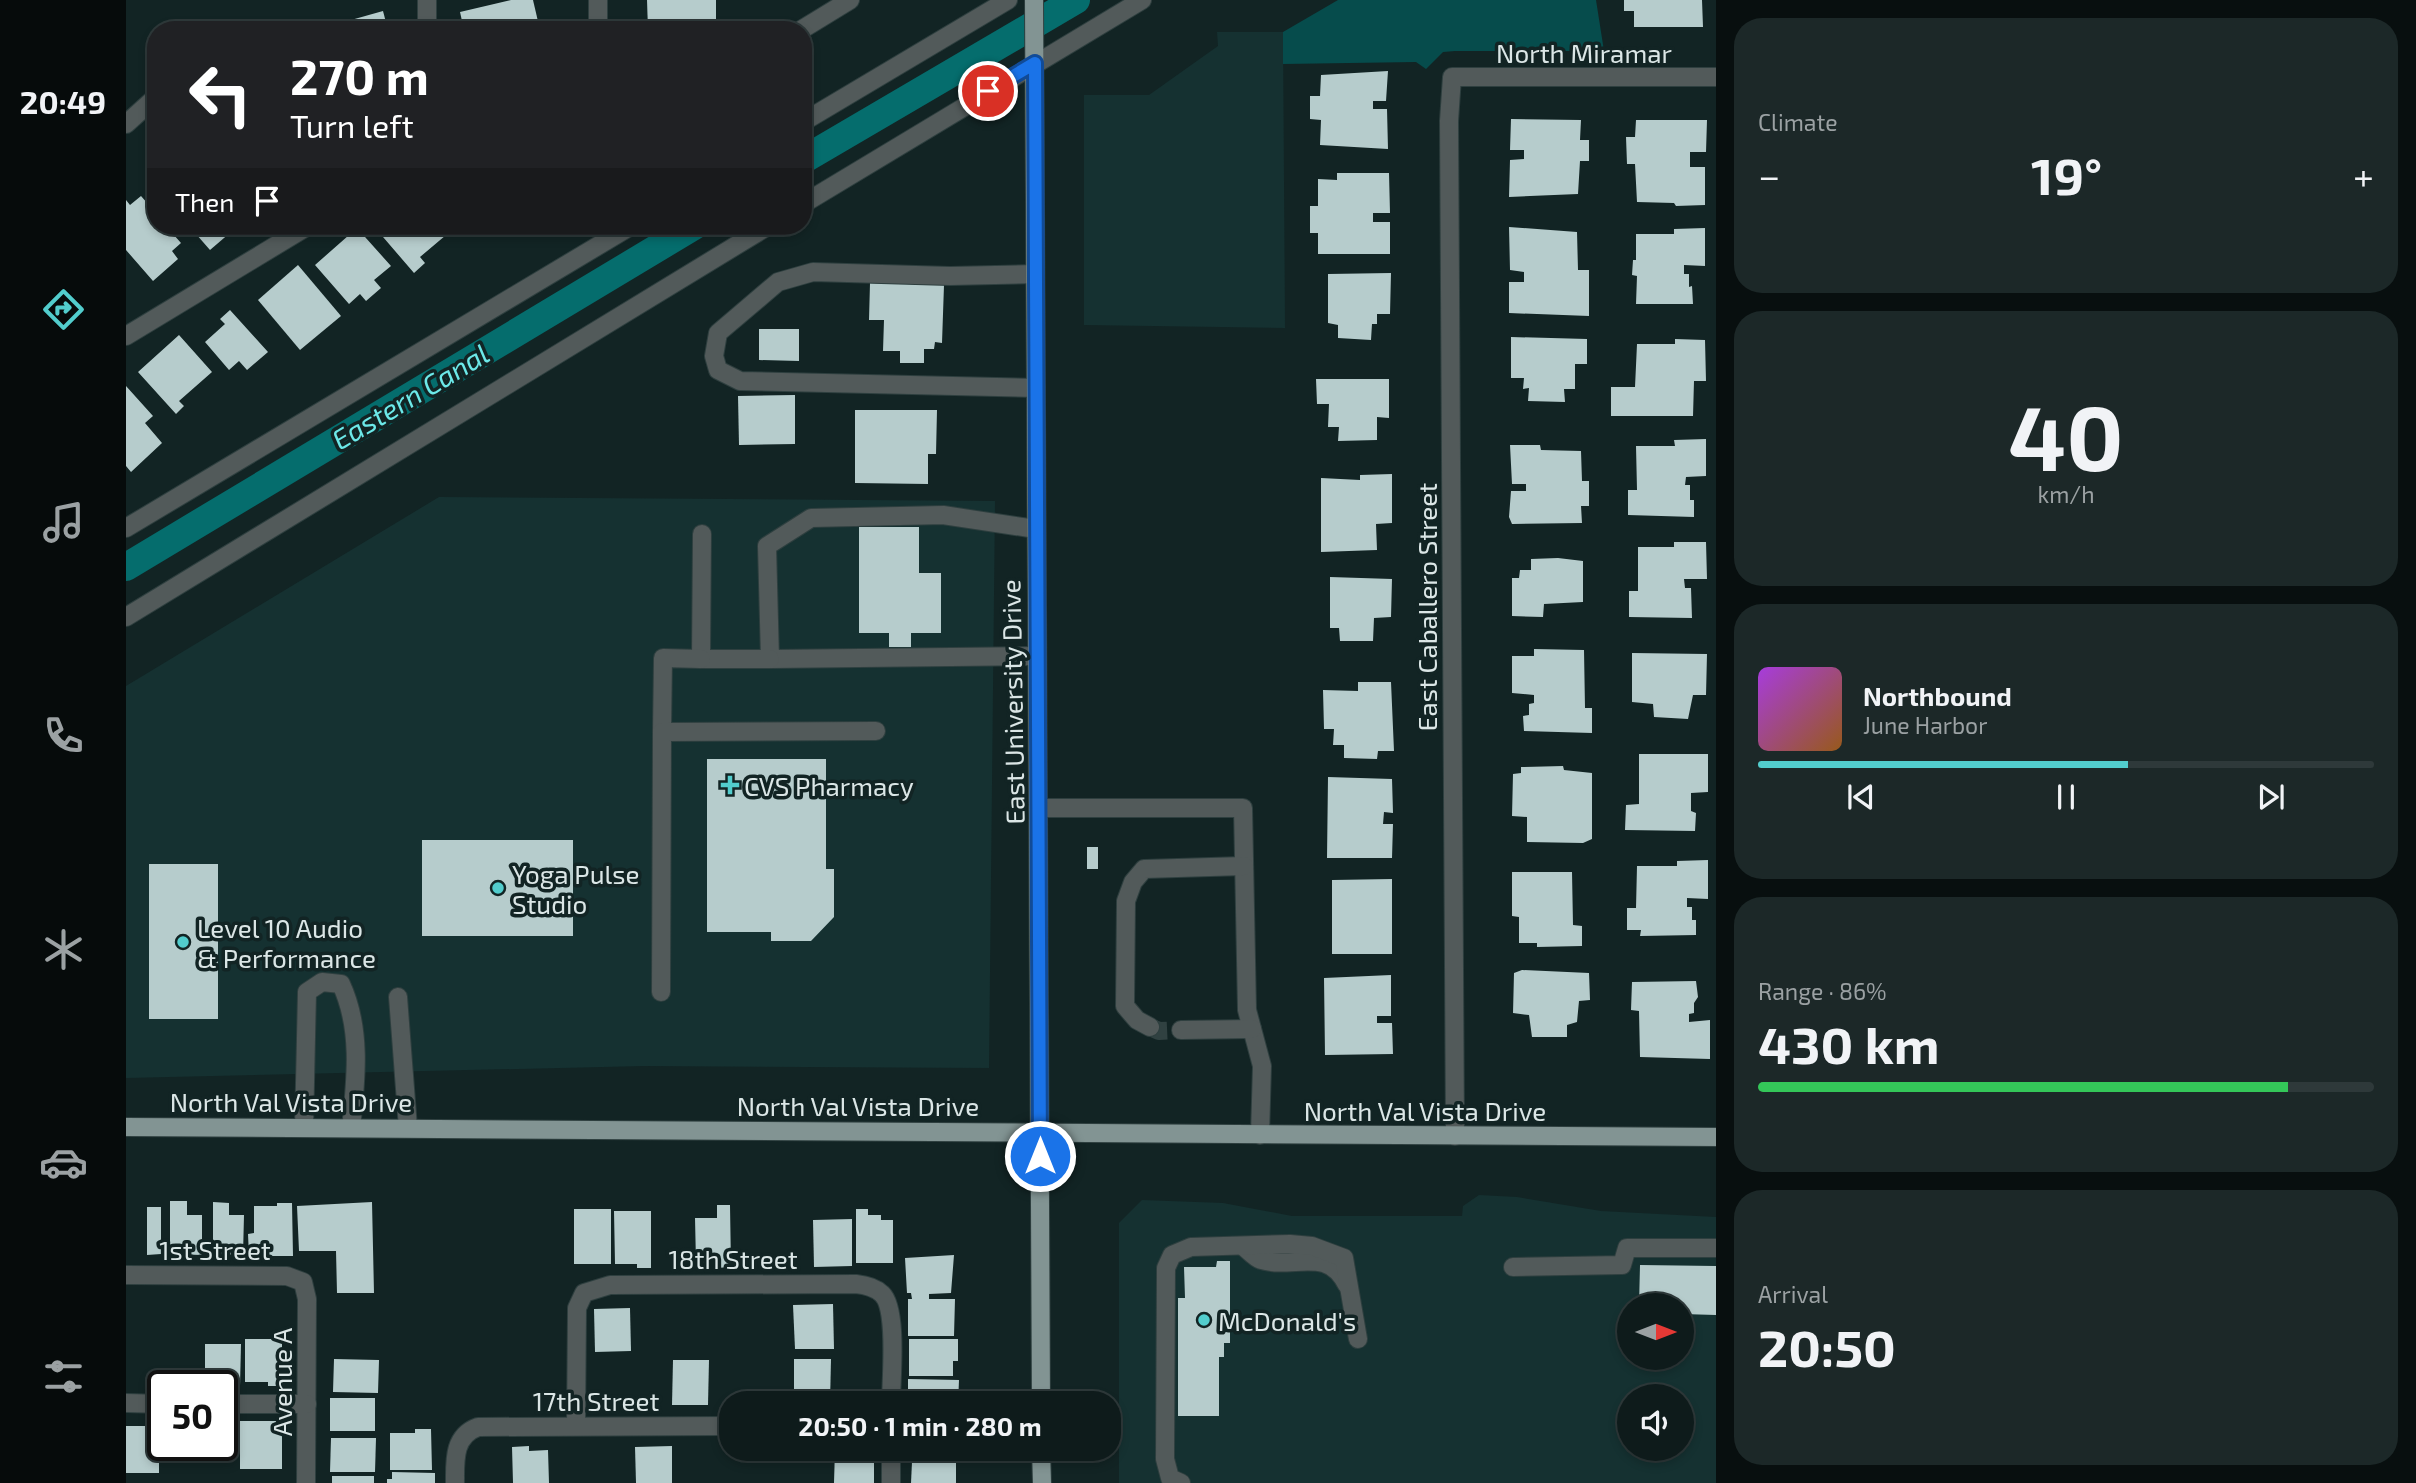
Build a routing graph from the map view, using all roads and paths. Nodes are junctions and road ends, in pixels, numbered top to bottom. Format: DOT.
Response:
graph roads {
  1 [pos="427,0"];
  2 [pos="598,0"];
  3 [pos="850,0"];
  4 [pos="1008,0"];
  5 [pos="1034,0"];
  6 [pos="1142,0"];
  7 [pos="427,21"];
  8 [pos="598,21"];
  9 [pos="812,23"];
  10 [pos="1035,59"];
  11 [pos="1452,77"];
  12 [pos="1716,77"];
  13 [pos="147,105"];
  14 [pos="812,117"];
  15 [pos="126,124"];
  16 [pos="812,198"];
  17 [pos="293,235"];
  18 [pos="616,235"];
  19 [pos="753,235"];
  20 [pos="1035,274"];
  21 [pos="126,336"];
  22 [pos="1036,388"];
  23 [pos="126,528"];
  24 [pos="1036,529"];
  25 [pos="702,534"];
  26 [pos="126,617"];
  27 [pos="1037,656"];
  28 [pos="701,659"];
  29 [pos="770,659"];
  30 [pos="876,731"];
  31 [pos="662,732"];
  32 [pos="1039,808"];
  33 [pos="1244,866"];
  34 [pos="661,992"];
  35 [pos="398,997"];
  36 [pos="1150,1027"];
  37 [pos="1252,1029"];
  38 [pos="1181,1030"];
  39 [pos="126,1127"];
  40 [pos="304,1128"];
  41 [pos="351,1128"];
  42 [pos="408,1128"];
  43 [pos="1040,1134"];
  44 [pos="1260,1136"];
  45 [pos="1455,1136"];
  46 [pos="1716,1137"];
  47 [pos="1716,1248"];
  48 [pos="1513,1267"];
  49 [pos="126,1275"];
  50 [pos="303,1282"];
  51 [pos="1358,1339"];
  52 [pos="891,1391"];
  53 [pos="1041,1391"];
  54 [pos="126,1404"];
  55 [pos="147,1404"];
  56 [pos="238,1404"];
  57 [pos="307,1404"];
  58 [pos="576,1426"];
  59 [pos="719,1426"];
  60 [pos="891,1461"];
  61 [pos="1041,1461"];
  62 [pos="306,1483"];
  63 [pos="455,1483"];
  64 [pos="891,1483"];
  65 [pos="1042,1483"];
  66 [pos="1181,1483"];
  1 -- 7 [label="street"];
  2 -- 8 [label="street"];
  3 -- 9 [label="street"];
  4 -- 14 [label="street"];
  5 -- 10 [label="main road, East University Drive"];
  6 -- 10 [label="street"];
  10 -- 16 [label="street"];
  10 -- 20 [label="main road, East University Drive"];
  11 -- 12 [label="street, North Miramar"];
  11 -- 45 [label="street, East Caballero Street"];
  13 -- 15 [label="street"];
  17 -- 21 [label="street"];
  18 -- 23 [label="street"];
  19 -- 26 [label="street"];
  20 -- 22 [label="main road, East University Drive"];
  20 -- 22 [label="street"];
  22 -- 24 [label="main road, East University Drive"];
  24 -- 27 [label="main road, East University Drive"];
  24 -- 29 [label="street"];
  25 -- 28 [label="street"];
  27 -- 29 [label="street"];
  27 -- 32 [label="main road, East University Drive"];
  28 -- 29 [label="street"];
  28 -- 31 [label="street"];
  30 -- 31 [label="street"];
  31 -- 34 [label="street"];
  32 -- 33 [label="street"];
  32 -- 43 [label="main road, East University Drive"];
  33 -- 36 [label="street"];
  33 -- 37 [label="street"];
  35 -- 42 [label="street"];
  37 -- 38 [label="street"];
  37 -- 44 [label="street"];
  39 -- 40 [label="main road, North Val Vista Drive"];
  40 -- 41 [label="main road, North Val Vista Drive"];
  40 -- 41 [label="street"];
  41 -- 42 [label="main road, North Val Vista Drive"];
  42 -- 43 [label="main road, North Val Vista Drive"];
  43 -- 44 [label="main road, North Val Vista Drive"];
  43 -- 53 [label="main road, East University Drive"];
  44 -- 45 [label="main road, North Val Vista Drive"];
  45 -- 46 [label="main road, North Val Vista Drive"];
  47 -- 48 [label="street"];
  49 -- 50 [label="street, 1st Street"];
  50 -- 57 [label="street, Avenue A"];
  51 -- 66 [label="street"];
  52 -- 58 [label="street, 18th Street"];
  54 -- 55 [label="street"];
  56 -- 57 [label="street"];
  57 -- 62 [label="street, Avenue A"];
  58 -- 59 [label="street, 17th Street"];
  58 -- 63 [label="street, 17th Street"];
  60 -- 64 [label="street"];
  61 -- 65 [label="main road"];
}
